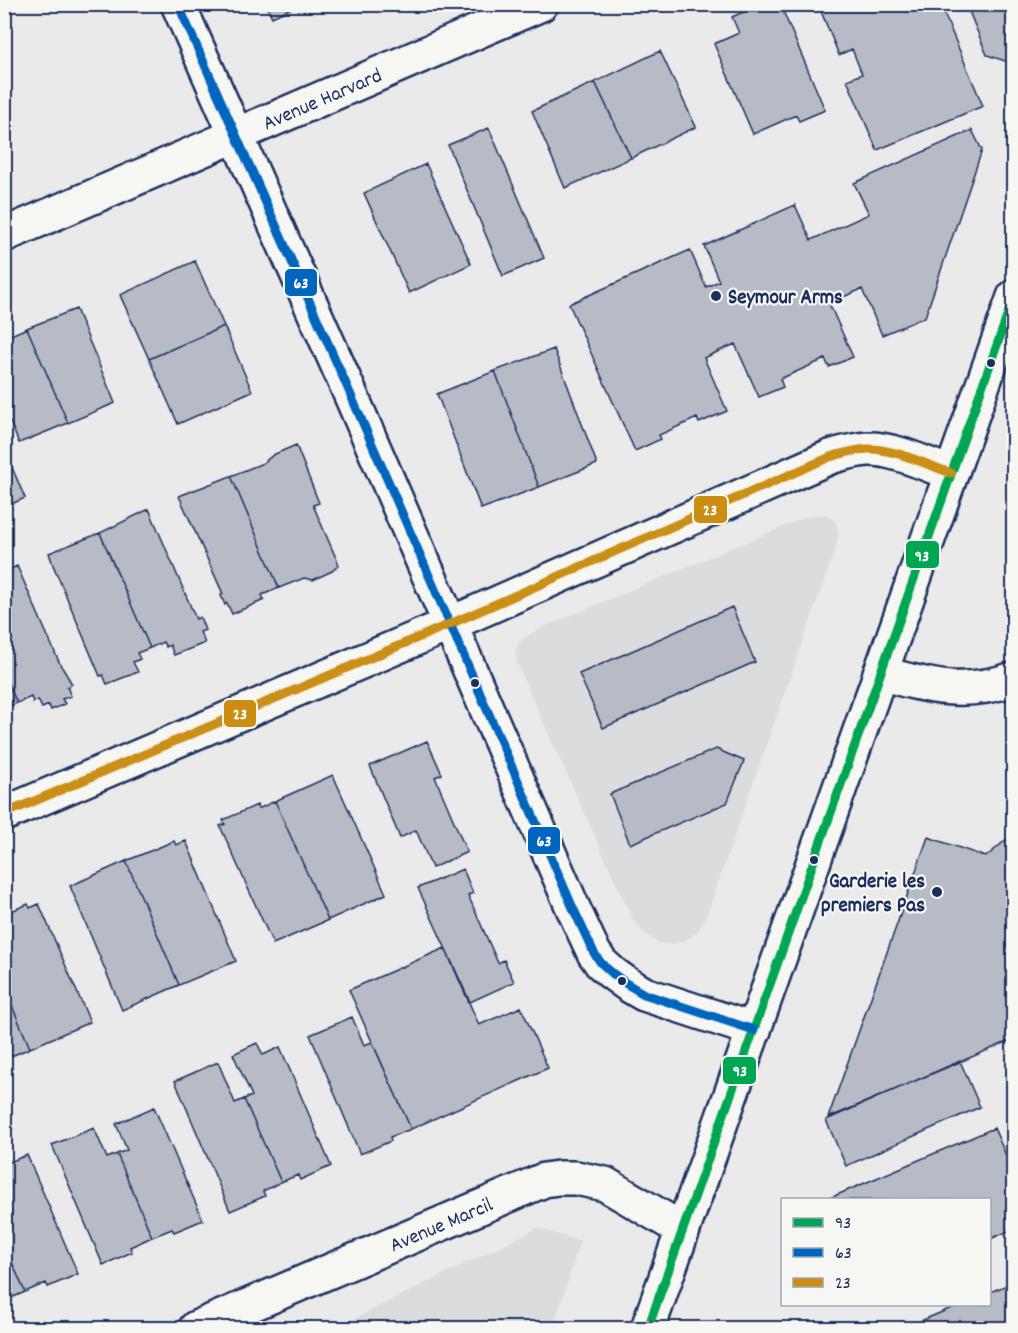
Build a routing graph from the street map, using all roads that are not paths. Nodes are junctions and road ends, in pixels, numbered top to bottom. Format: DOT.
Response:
graph roads {
  1 [pos="178,4"];
  2 [pos="541,4"];
  3 [pos="235,136"];
  4 [pos="4,235"];
  5 [pos="1014,297"];
  6 [pos="951,473"];
  7 [pos="450,624"];
  8 [pos="880,673"];
  9 [pos="1014,679"];
  10 [pos="4,814"];
  11 [pos="754,1029"];
  12 [pos="683,1230"];
  13 [pos="196,1329"];
  14 [pos="648,1329"];
  1 -- 3 [label="street"];
  2 -- 3 [label="street, Avenue Harvard"];
  3 -- 4 [label="street, Avenue Harvard"];
  3 -- 7 [label="street"];
  5 -- 6 [label="street"];
  6 -- 7 [label="street"];
  6 -- 8 [label="street"];
  7 -- 10 [label="street"];
  7 -- 11 [label="street"];
  8 -- 9 [label="street"];
  8 -- 11 [label="street"];
  11 -- 12 [label="street"];
  12 -- 13 [label="street, Avenue Marcil"];
  12 -- 14 [label="street"];
}
